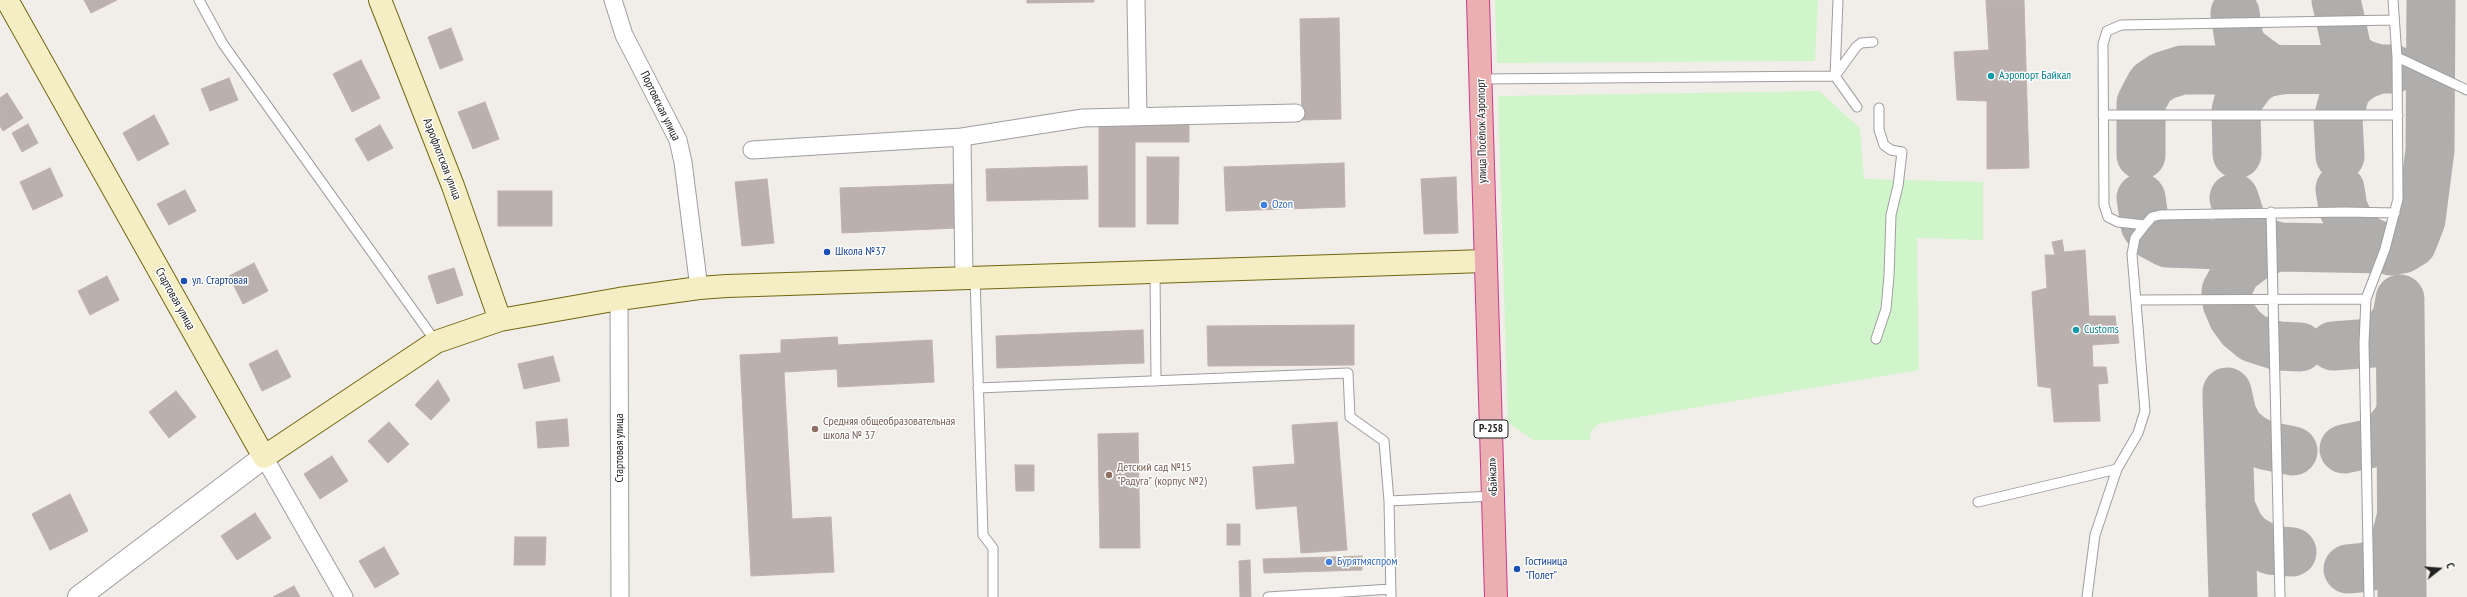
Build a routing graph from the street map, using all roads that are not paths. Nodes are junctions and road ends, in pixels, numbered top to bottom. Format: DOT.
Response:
graph roads {
  1 [pos="7,0"];
  2 [pos="199,0"];
  3 [pos="380,0"];
  4 [pos="613,0"];
  5 [pos="1136,0"];
  6 [pos="1478,0"];
  7 [pos="1838,0"];
  8 [pos="2393,0"];
  9 [pos="2394,20"];
  10 [pos="1873,42"];
  11 [pos="2397,57"];
  12 [pos="1835,76"];
  13 [pos="1480,79"];
  14 [pos="2467,90"];
  15 [pos="1857,107"];
  16 [pos="1879,108"];
  17 [pos="1296,113"];
  18 [pos="2103,115"];
  19 [pos="2398,115"];
  20 [pos="1138,117"];
  21 [pos="962,137"];
  22 [pos="752,150"];
  23 [pos="2270,212"];
  24 [pos="2395,213"];
  25 [pos="2145,225"];
  26 [pos="1485,261"];
  27 [pos="1155,272"];
  28 [pos="970,278"];
  29 [pos="699,288"];
  30 [pos="2273,298"];
  31 [pos="620,299"];
  32 [pos="2366,299"];
  33 [pos="2136,300"];
  34 [pos="500,320"];
  35 [pos="1876,339"];
  36 [pos="436,342"];
  37 [pos="1156,381"];
  38 [pos="978,388"];
  39 [pos="264,457"];
  40 [pos="2117,469"];
  41 [pos="1494,496"];
  42 [pos="1389,502"];
  43 [pos="1978,502"];
  44 [pos="1391,593"];
  45 [pos="79,597"];
  46 [pos="344,597"];
  47 [pos="620,597"];
  48 [pos="993,597"];
  49 [pos="1268,597"];
  50 [pos="1496,597"];
  51 [pos="2087,597"];
  52 [pos="2280,597"];
  53 [pos="2369,597"];
  1 -- 39 [label="main road, Стартовая улица"];
  2 -- 36 [label="lane"];
  3 -- 34 [label="main road, Аэрофлотская улица"];
  4 -- 29 [label="street, Портовская улица"];
  5 -- 20 [label="street"];
  6 -- 13 [label="highway, улица Посёлок Аэропорт / Р-258"];
  7 -- 12 [label="lane"];
  8 -- 9 [label="lane"];
  9 -- 11 [label="lane"];
  9 -- 18 [label="lane"];
  10 -- 12 [label="lane"];
  11 -- 14 [label="lane"];
  11 -- 19 [label="lane"];
  12 -- 13 [label="lane"];
  12 -- 15 [label="lane"];
  13 -- 26 [label="highway, улица Посёлок Аэропорт / Р-258"];
  16 -- 35 [label="lane"];
  17 -- 20 [label="street"];
  18 -- 19 [label="lane"];
  18 -- 25 [label="lane"];
  19 -- 24 [label="lane"];
  20 -- 21 [label="street"];
  21 -- 22 [label="street"];
  21 -- 28 [label="street"];
  23 -- 24 [label="lane"];
  23 -- 25 [label="lane"];
  23 -- 30 [label="lane"];
  24 -- 32 [label="lane"];
  25 -- 33 [label="lane"];
  26 -- 27 [label="main road"];
  26 -- 41 [label="highway, «Байкал» / Р-258"];
  27 -- 28 [label="main road"];
  27 -- 37 [label="lane"];
  28 -- 29 [label="main road"];
  28 -- 38 [label="lane"];
  29 -- 31 [label="main road"];
  30 -- 32 [label="lane"];
  30 -- 33 [label="lane"];
  30 -- 52 [label="lane"];
  31 -- 34 [label="main road"];
  31 -- 47 [label="street, Стартовая улица"];
  32 -- 53 [label="lane"];
  33 -- 40 [label="lane"];
  34 -- 36 [label="main road"];
  36 -- 39 [label="main road"];
  37 -- 38 [label="lane"];
  37 -- 42 [label="lane"];
  38 -- 48 [label="lane"];
  39 -- 45 [label="street"];
  39 -- 46 [label="street, Стартовая улица"];
  40 -- 43 [label="lane"];
  40 -- 51 [label="lane"];
  41 -- 42 [label="lane"];
  41 -- 50 [label="highway, «Байкал» / Р-258"];
  42 -- 44 [label="lane"];
  44 -- 49 [label="lane"];
}
